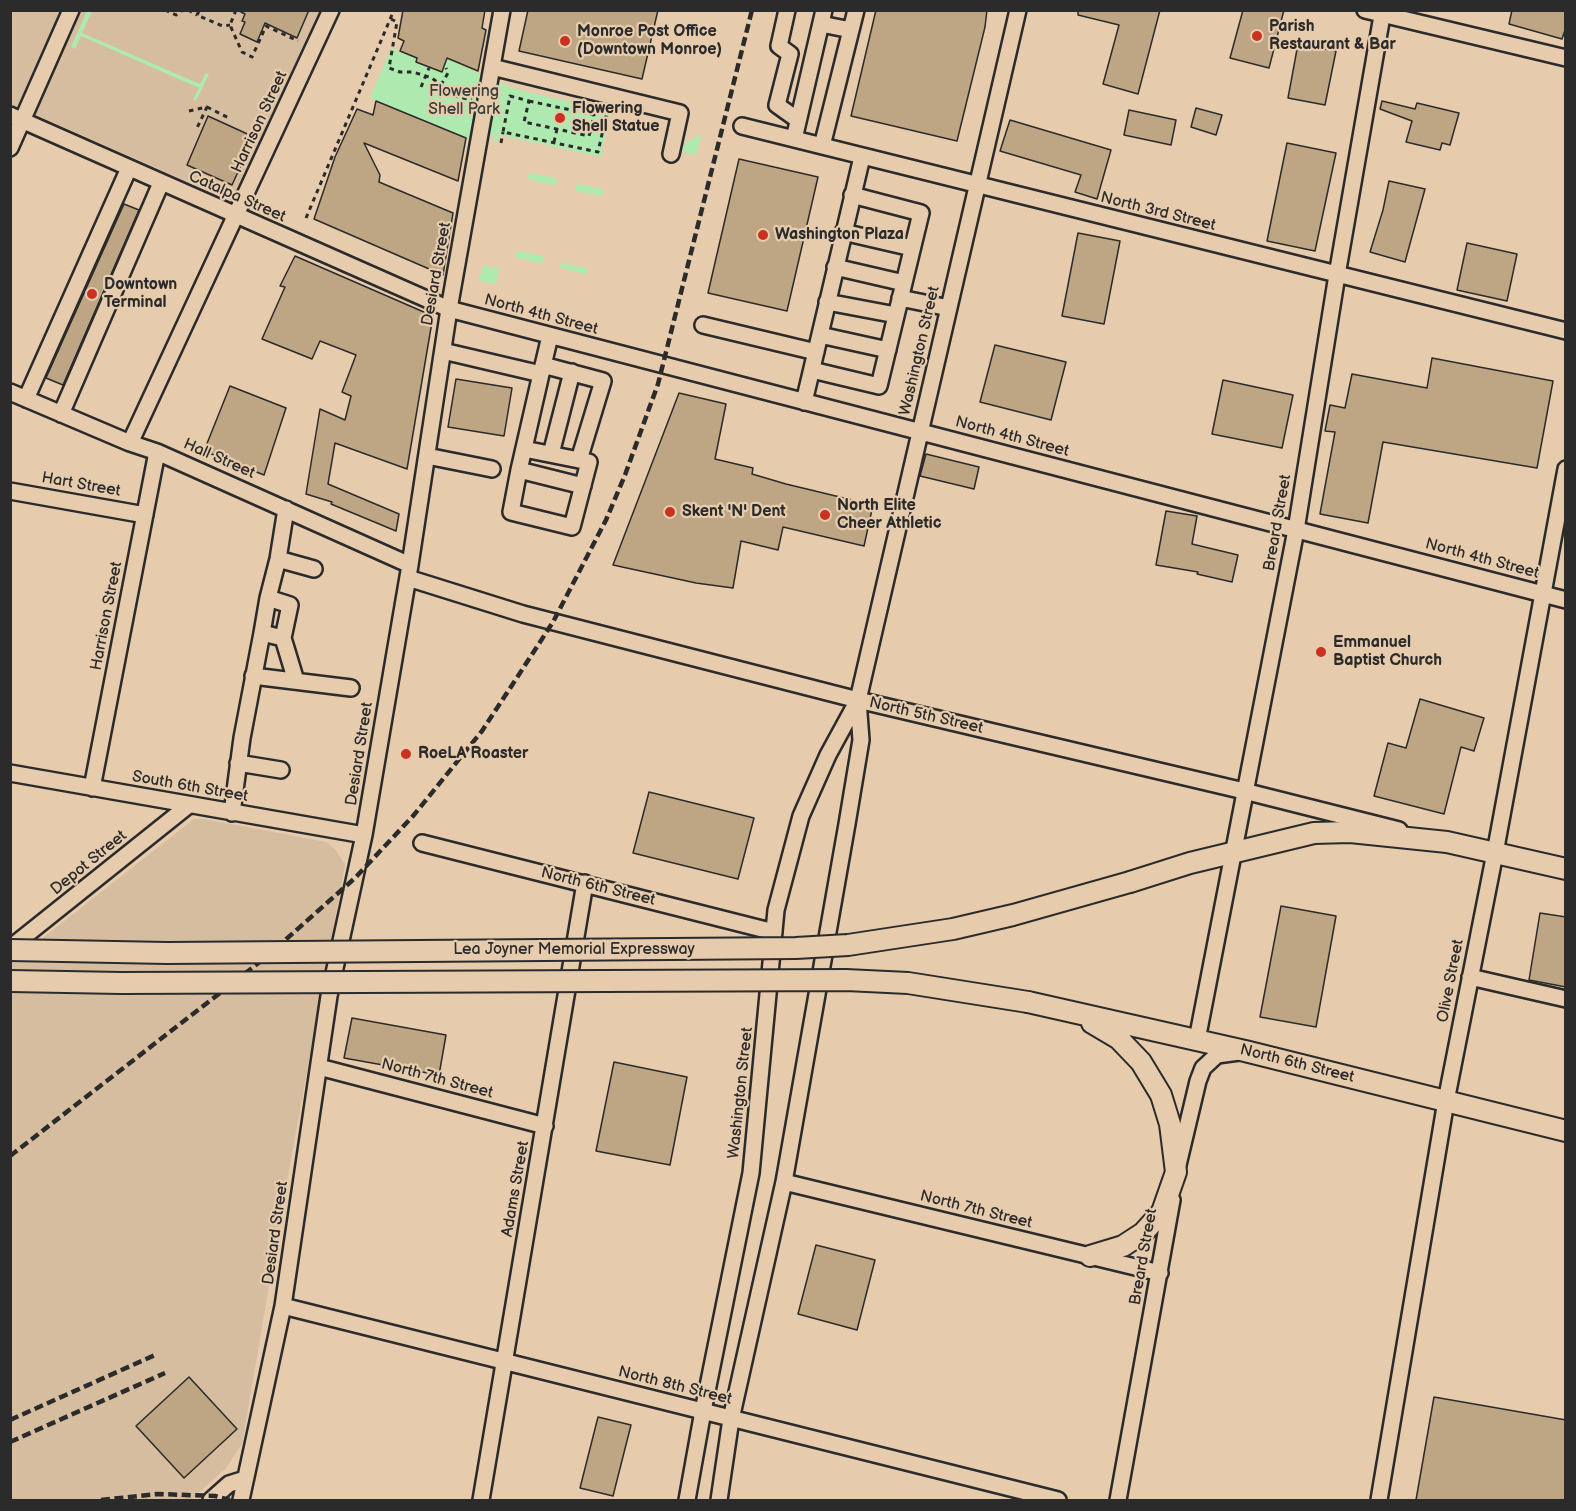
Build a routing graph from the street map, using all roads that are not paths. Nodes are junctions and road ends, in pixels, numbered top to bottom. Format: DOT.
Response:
graph roads {
  1 [pos="70,10"];
  2 [pos="331,10"];
  3 [pos="502,10"];
  4 [pos="787,10"];
  5 [pos="856,10"];
  6 [pos="1018,10"];
  7 [pos="1365,10"];
  8 [pos="1383,13"];
  9 [pos="823,17"];
  10 [pos="851,30"];
  11 [pos="1566,58"];
  12 [pos="492,67"];
  13 [pos="17,118"];
  14 [pos="798,120"];
  15 [pos="742,126"];
  16 [pos="794,139"];
  17 [pos="822,146"];
  18 [pos="10,148"];
  19 [pos="670,154"];
  20 [pos="862,157"];
  21 [pos="129,168"];
  22 [pos="161,183"];
  23 [pos="978,185"];
  24 [pos="852,195"];
  25 [pos="236,216"];
  26 [pos="843,232"];
  27 [pos="912,248"];
  28 [pos="835,267"];
  29 [pos="1336,275"];
  30 [pos="904,283"];
  31 [pos="900,298"];
  32 [pos="827,302"];
  33 [pos="949,308"];
  34 [pos="449,309"];
  35 [pos="896,315"];
  36 [pos="703,325"];
  37 [pos="1566,332"];
  38 [pos="820,335"];
  39 [pos="550,336"];
  40 [pos="888,350"];
  41 [pos="443,351"];
  42 [pos="816,352"];
  43 [pos="542,369"];
  44 [pos="812,370"];
  45 [pos="572,372"];
  46 [pos="10,392"];
  47 [pos="26,399"];
  48 [pos="804,402"];
  49 [pos="61,414"];
  50 [pos="920,432"];
  51 [pos="130,443"];
  52 [pos="524,449"];
  53 [pos="158,452"];
  54 [pos="551,454"];
  55 [pos="427,456"];
  56 [pos="579,460"];
  57 [pos="492,469"];
  58 [pos="1566,469"];
  59 [pos="519,471"];
  60 [pos="583,486"];
  61 [pos="10,491"];
  62 [pos="286,509"];
  63 [pos="145,515"];
  64 [pos="1296,530"];
  65 [pos="278,559"];
  66 [pos="314,569"];
  67 [pos="409,572"];
  68 [pos="1542,594"];
  69 [pos="268,598"];
  70 [pos="1566,600"];
  71 [pos="262,633"];
  72 [pos="283,638"];
  73 [pos="253,676"];
  74 [pos="296,681"];
  75 [pos="351,688"];
  76 [pos="858,700"];
  77 [pos="238,763"];
  78 [pos="281,770"];
  79 [pos="10,773"];
  80 [pos="92,788"];
  81 [pos="1244,791"];
  82 [pos="189,805"];
  83 [pos="232,813"];
  84 [pos="364,835"];
  85 [pos="1447,842"];
  86 [pos="422,843"];
  87 [pos="1233,852"];
  88 [pos="1495,853"];
  89 [pos="1566,869"];
  90 [pos="1130,882"];
  91 [pos="585,883"];
  92 [pos="774,932"];
  93 [pos="10,949"];
  94 [pos="1470,977"];
  95 [pos="10,981"];
  96 [pos="1566,999"];
  97 [pos="1028,1002"];
  98 [pos="1076,1014"];
  99 [pos="1197,1040"];
  100 [pos="1245,1051"];
  101 [pos="319,1067"];
  102 [pos="1446,1101"];
  103 [pos="545,1126"];
  104 [pos="1566,1131"];
  105 [pos="1176,1172"];
  106 [pos="784,1182"];
  107 [pos="1090,1256"];
  108 [pos="1160,1273"];
  109 [pos="283,1306"];
  110 [pos="504,1362"];
  111 [pos="703,1412"];
  112 [pos="731,1419"];
  113 [pos="245,1479"];
  114 [pos="211,1500"];
  115 [pos="241,1500"];
  116 [pos="482,1500"];
  117 [pos="687,1500"];
  118 [pos="719,1500"];
  119 [pos="1058,1500"];
  120 [pos="1118,1500"];
  121 [pos="1379,1500"];
  1 -- 13 [label="street"];
  2 -- 25 [label="street, Harrison Street"];
  3 -- 12 [label="street, Desiard Street"];
  4 -- 14 [label="street"];
  5 -- 10 [label="street"];
  6 -- 23 [label="street, Washington Street"];
  7 -- 8 [label="street"];
  8 -- 11 [label="street"];
  8 -- 29 [label="street, Breard Street"];
  9 -- 10 [label="street"];
  9 -- 14 [label="street"];
  10 -- 17 [label="street"];
  12 -- 19 [label="street"];
  12 -- 34 [label="street, Desiard Street"];
  13 -- 18 [label="street"];
  13 -- 21 [label="street, Catalpa Street"];
  14 -- 16 [label="street"];
  15 -- 16 [label="street, North 3rd Street"];
  16 -- 17 [label="street, North 3rd Street"];
  17 -- 20 [label="street, North 3rd Street"];
  20 -- 23 [label="street, North 3rd Street"];
  20 -- 24 [label="street"];
  21 -- 22 [label="street, Catalpa Street"];
  21 -- 47 [label="street"];
  22 -- 25 [label="street, Catalpa Street"];
  22 -- 49 [label="street"];
  23 -- 29 [label="street, North 3rd Street"];
  23 -- 33 [label="street, Washington Street"];
  24 -- 26 [label="street"];
  24 -- 27 [label="street"];
  25 -- 34 [label="street, Catalpa Street"];
  25 -- 51 [label="street, Harrison Street"];
  26 -- 27 [label="street"];
  26 -- 28 [label="street"];
  27 -- 30 [label="street"];
  28 -- 30 [label="street"];
  28 -- 32 [label="street"];
  29 -- 37 [label="street, North 3rd Street"];
  29 -- 64 [label="street, Breard Street"];
  30 -- 31 [label="street"];
  31 -- 33 [label="street"];
  31 -- 35 [label="street"];
  32 -- 35 [label="street"];
  32 -- 38 [label="street"];
  33 -- 50 [label="street, Washington Street"];
  34 -- 39 [label="street, North 4th Street"];
  34 -- 41 [label="street, Desiard Street"];
  35 -- 40 [label="street"];
  36 -- 42 [label="street"];
  38 -- 40 [label="street"];
  38 -- 42 [label="street"];
  39 -- 43 [label="street"];
  39 -- 48 [label="street, North 4th Street"];
  40 -- 44 [label="street"];
  41 -- 43 [label="street"];
  41 -- 55 [label="street, Desiard Street"];
  42 -- 44 [label="street"];
  43 -- 45 [label="street"];
  43 -- 52 [label="street"];
  44 -- 48 [label="street"];
  45 -- 54 [label="street"];
  45 -- 56 [label="street"];
  46 -- 47 [label="street, Hall Street"];
  47 -- 49 [label="street, Hall Street"];
  48 -- 50 [label="street, North 4th Street"];
  49 -- 51 [label="street, Hall Street"];
  50 -- 64 [label="street, North 4th Street"];
  50 -- 76 [label="street, Washington Street"];
  51 -- 53 [label="street, Hall Street"];
  52 -- 54 [label="street"];
  52 -- 59 [label="street"];
  53 -- 62 [label="street, Hall Street"];
  53 -- 63 [label="street, Harrison Street"];
  54 -- 56 [label="street"];
  55 -- 57 [label="street"];
  55 -- 67 [label="street, Desiard Street"];
  56 -- 60 [label="street"];
  58 -- 68 [label="street, Olive Street"];
  59 -- 60 [label="street"];
  59 -- 60 [label="street"];
  61 -- 63 [label="street, Hart Street"];
  62 -- 65 [label="street"];
  62 -- 67 [label="street, Hall Street"];
  63 -- 80 [label="street, Harrison Street"];
  64 -- 68 [label="street, North 4th Street"];
  64 -- 81 [label="street, Breard Street"];
  65 -- 66 [label="street"];
  65 -- 69 [label="street"];
  67 -- 76 [label="street, North 5th Street"];
  67 -- 84 [label="street, Desiard Street"];
  68 -- 70 [label="street, North 4th Street"];
  68 -- 88 [label="street, Olive Street"];
  69 -- 71 [label="street"];
  69 -- 72 [label="street"];
  71 -- 72 [label="street"];
  71 -- 73 [label="street"];
  72 -- 74 [label="street"];
  73 -- 74 [label="street"];
  73 -- 77 [label="street"];
  74 -- 75 [label="street"];
  76 -- 81 [label="street, North 5th Street"];
  76 -- 92 [label="street, Washington Street"];
  76 -- 106 [label="street, Washington Street"];
  77 -- 78 [label="street"];
  77 -- 83 [label="street"];
  79 -- 80 [label="street, South 6th Street"];
  80 -- 82 [label="street, South 6th Street"];
  81 -- 85 [label="street, North 5th Street"];
  81 -- 87 [label="street, Breard Street"];
  82 -- 83 [label="street, South 6th Street"];
  82 -- 93 [label="street, Depot Street"];
  83 -- 84 [label="street, South 6th Street"];
  84 -- 101 [label="street, Desiard Street"];
  85 -- 87 [label="main road, North 5th Street"];
  85 -- 88 [label="main road, North 5th Street"];
  86 -- 91 [label="street, North 6th Street"];
  87 -- 90 [label="main road, North 5th Street"];
  87 -- 99 [label="street, Breard Street"];
  88 -- 89 [label="main road, North 5th Street"];
  88 -- 94 [label="street, Olive Street"];
  90 -- 93 [label="main road, Lea Joyner Memorial Expressway, bridge"];
  91 -- 92 [label="street, North 6th Street"];
  91 -- 103 [label="street, Adams Street"];
  92 -- 111 [label="street, Washington Street"];
  94 -- 96 [label="street"];
  94 -- 102 [label="street, Olive Street"];
  95 -- 97 [label="main road, Lea Joyner Memorial Expressway, bridge"];
  97 -- 98 [label="main road, North 6th Street"];
  98 -- 99 [label="main road, North 6th Street"];
  98 -- 105 [label="main road"];
  99 -- 100 [label="main road, North 6th Street"];
  100 -- 102 [label="main road, North 6th Street"];
  100 -- 105 [label="street, Breard Street"];
  101 -- 103 [label="street, North 7th Street"];
  101 -- 109 [label="street, Desiard Street"];
  102 -- 104 [label="main road, North 6th Street"];
  102 -- 121 [label="street, Olive Street"];
  103 -- 110 [label="street, Adams Street"];
  105 -- 107 [label="main road"];
  105 -- 108 [label="street, Breard Street"];
  106 -- 107 [label="street, North 7th Street"];
  106 -- 112 [label="street, Washington Street"];
  107 -- 108 [label="street, North 7th Street"];
  108 -- 120 [label="street, Breard Street"];
  109 -- 110 [label="street, North 8th Street"];
  109 -- 113 [label="street, Desiard Street"];
  110 -- 111 [label="street, North 8th Street"];
  110 -- 116 [label="street, Adams Street"];
  111 -- 112 [label="street, North 8th Street"];
  111 -- 117 [label="street, Washington Street"];
  112 -- 118 [label="street, Washington Street"];
  112 -- 119 [label="street, North 8th Street"];
  113 -- 114 [label="street"];
  113 -- 115 [label="street, Desiard Street"];
}
